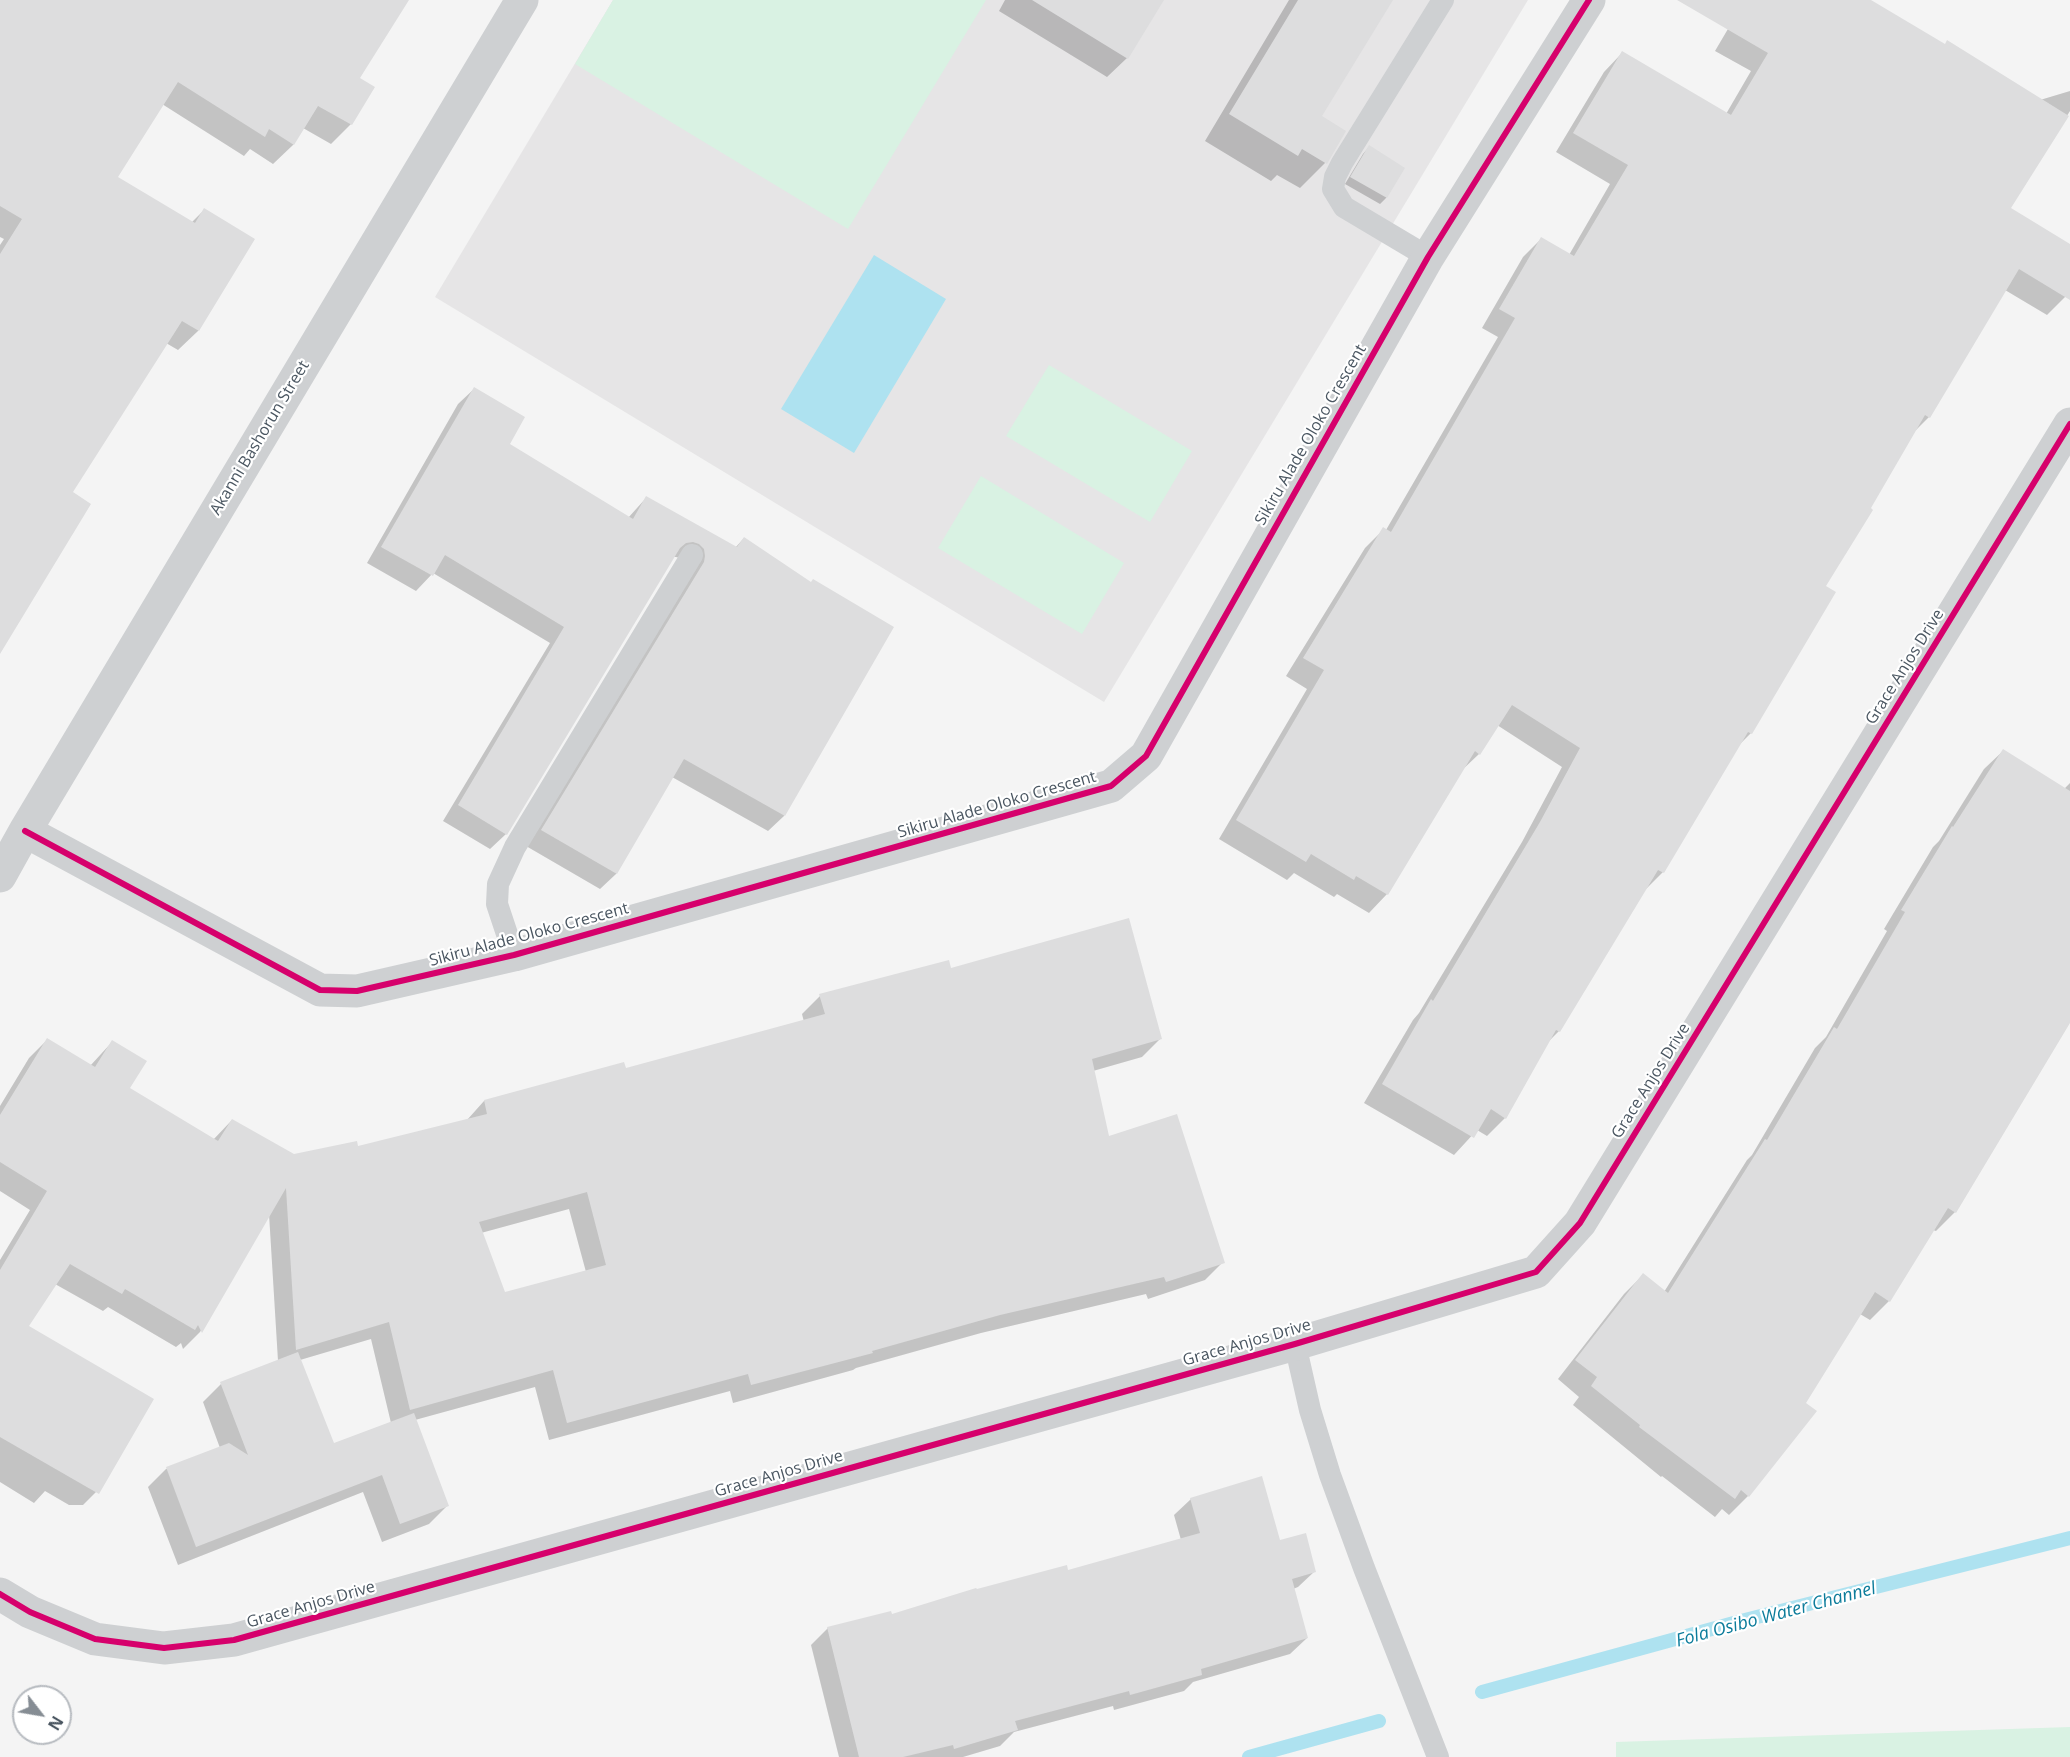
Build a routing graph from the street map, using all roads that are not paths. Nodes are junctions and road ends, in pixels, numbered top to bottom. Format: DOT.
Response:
graph roads {
  1 [pos="522,0"];
  2 [pos="1443,0"];
  3 [pos="1590,0"];
  4 [pos="1428,257"];
  5 [pos="2070,424"];
  6 [pos="692,555"];
  7 [pos="25,831"];
  8 [pos="0,876"];
  9 [pos="514,956"];
  10 [pos="1295,1344"];
  11 [pos="0,1594"];
  12 [pos="1438,1757"];
  1 -- 7 [label="street, Akanni Bashorun Street"];
  2 -- 4 [label="lane"];
  3 -- 4 [label="street, Sikiru Alade Oloko Crescent"];
  4 -- 9 [label="street, Sikiru Alade Oloko Crescent"];
  5 -- 10 [label="street, Grace Anjos Drive"];
  6 -- 9 [label="lane"];
  7 -- 8 [label="street, Akanni Bashorun Street"];
  7 -- 9 [label="street, Sikiru Alade Oloko Crescent"];
  10 -- 11 [label="street, Grace Anjos Drive"];
  10 -- 12 [label="lane"];
}
